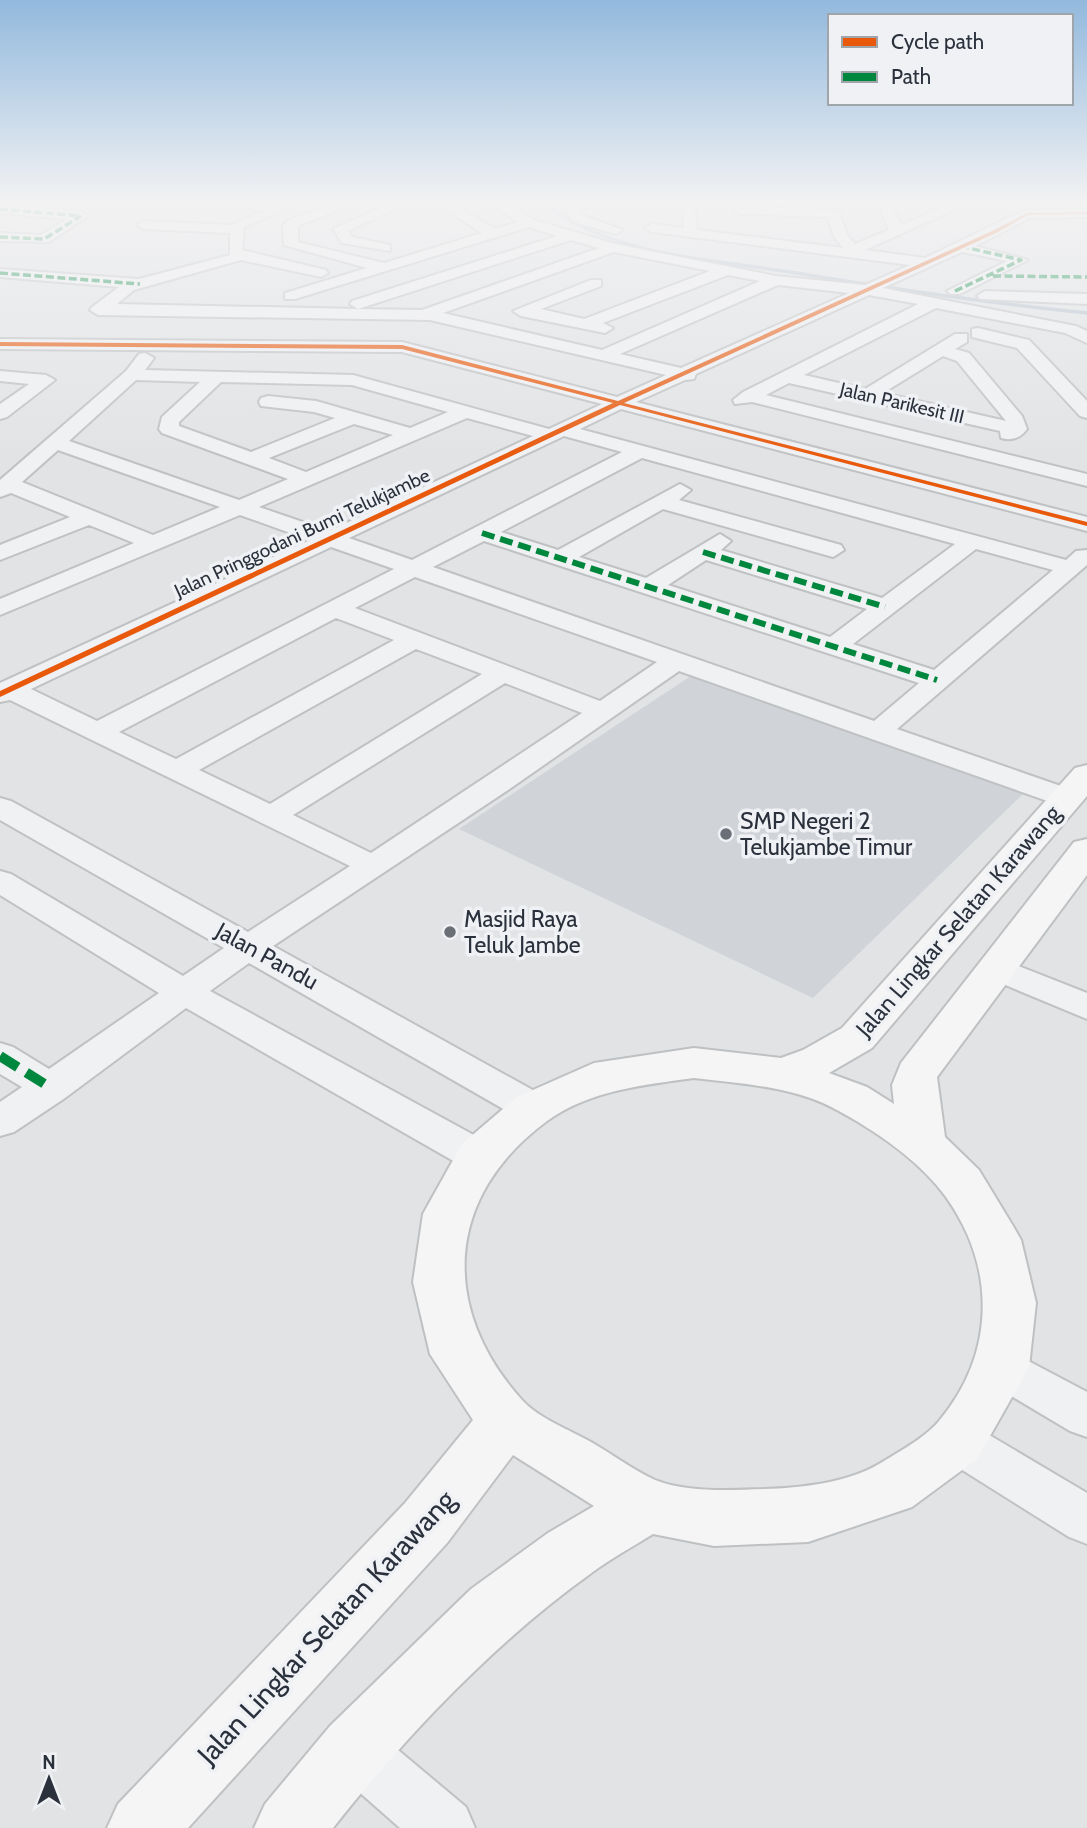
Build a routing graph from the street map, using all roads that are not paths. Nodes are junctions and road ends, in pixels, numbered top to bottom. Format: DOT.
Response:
graph roads {
  1 [pos="133,286"];
  2 [pos="323,286"];
  3 [pos="411,286"];
  4 [pos="503,286"];
  5 [pos="598,286"];
  6 [pos="683,286"];
  7 [pos="762,286"];
  8 [pos="868,286"];
  9 [pos="903,286"];
  10 [pos="903,286"];
  11 [pos="966,286"];
  12 [pos="633,291"];
  13 [pos="931,291"];
  14 [pos="956,291"];
  15 [pos="290,296"];
  16 [pos="657,296"];
  17 [pos="1056,299"];
  18 [pos="1087,299"];
  19 [pos="1087,305"];
  20 [pos="100,308"];
  21 [pos="523,310"];
  22 [pos="344,314"];
  23 [pos="424,315"];
  24 [pos="998,316"];
  25 [pos="585,324"];
  26 [pos="479,326"];
  27 [pos="972,332"];
  28 [pos="645,338"];
  29 [pos="1087,338"];
  30 [pos="0,344"];
  31 [pos="65,344"];
  32 [pos="155,345"];
  33 [pos="329,346"];
  34 [pos="942,350"];
  35 [pos="604,355"];
  36 [pos="688,374"];
  37 [pos="132,375"];
  38 [pos="0,376"];
  39 [pos="216,377"];
  40 [pos="288,377"];
  41 [pos="787,377"];
  42 [pos="868,395"];
  43 [pos="750,396"];
  44 [pos="619,403"];
  45 [pos="465,412"];
  46 [pos="1087,412"];
  47 [pos="0,413"];
  48 [pos="354,418"];
  49 [pos="696,422"];
  50 [pos="284,427"];
  51 [pos="1017,429"];
  52 [pos="556,433"];
  53 [pos="310,435"];
  54 [pos="412,435"];
  55 [pos="57,443"];
  56 [pos="638,452"];
  57 [pos="976,453"];
  58 [pos="1087,458"];
  59 [pos="250,459"];
  60 [pos="712,472"];
  61 [pos="1065,475"];
  62 [pos="307,479"];
  63 [pos="1087,480"];
  64 [pos="4,488"];
  65 [pos="660,501"];
  66 [pos="236,508"];
  67 [pos="89,517"];
  68 [pos="1087,524"];
  69 [pos="745,525"];
  70 [pos="482,533"];
  71 [pos="856,533"];
  72 [pos="328,540"];
  73 [pos="971,541"];
  74 [pos="153,543"];
  75 [pos="0,552"];
  76 [pos="703,552"];
  77 [pos="561,558"];
  78 [pos="1078,561"];
  79 [pos="412,569"];
  80 [pos="793,579"];
  81 [pos="649,587"];
  82 [pos="885,607"];
  83 [pos="0,608"];
  84 [pos="335,608"];
  85 [pos="415,639"];
  86 [pos="833,647"];
  87 [pos="676,661"];
  88 [pos="503,673"];
  89 [pos="937,681"];
  90 [pos="5,692"];
  91 [pos="602,711"];
  92 [pos="97,732"];
  93 [pos="877,732"];
  94 [pos="177,770"];
  95 [pos="1077,786"];
  96 [pos="0,807"];
  97 [pos="271,816"];
  98 [pos="372,864"];
  99 [pos="1081,868"];
  100 [pos="0,881"];
  101 [pos="250,946"];
  102 [pos="998,969"];
  103 [pos="184,992"];
  104 [pos="1087,1007"];
  105 [pos="0,1056"];
  106 [pos="782,1073"];
  107 [pos="51,1088"];
  108 [pos="533,1108"];
  109 [pos="0,1122"];
  110 [pos="923,1144"];
  111 [pos="478,1156"];
  112 [pos="1002,1367"];
  113 [pos="1087,1416"];
  114 [pos="505,1421"];
  115 [pos="957,1441"];
  116 [pos="647,1506"];
  117 [pos="1087,1520"];
  118 [pos="353,1749"];
  119 [pos="440,1826"];
  120 [pos="142,1828"];
  121 [pos="289,1828"];
  1 -- 20 [label="street"];
  2 -- 15 [label="street"];
  3 -- 22 [label="street"];
  4 -- 23 [label="street"];
  5 -- 21 [label="street"];
  6 -- 16 [label="street"];
  7 -- 28 [label="street"];
  8 -- 36 [label="street, Jalan Pringgodani Bumi Telukjambe"];
  9 -- 13 [label="street"];
  10 -- 13 [label="street"];
  11 -- 14 [label="street"];
  12 -- 16 [label="street"];
  13 -- 14 [label="street"];
  13 -- 24 [label="street"];
  13 -- 41 [label="street"];
  14 -- 17 [label="street"];
  16 -- 25 [label="street"];
  17 -- 18 [label="street"];
  17 -- 19 [label="street"];
  20 -- 22 [label="street"];
  20 -- 31 [label="street"];
  21 -- 25 [label="street"];
  21 -- 26 [label="street"];
  22 -- 23 [label="street"];
  22 -- 33 [label="street"];
  23 -- 26 [label="street"];
  24 -- 27 [label="street"];
  24 -- 29 [label="street"];
  25 -- 28 [label="street"];
  26 -- 35 [label="street"];
  27 -- 34 [label="street"];
  27 -- 46 [label="street"];
  28 -- 35 [label="street"];
  30 -- 31 [label="street"];
  31 -- 32 [label="street"];
  32 -- 33 [label="street"];
  32 -- 37 [label="street"];
  33 -- 44 [label="street"];
  34 -- 42 [label="street"];
  34 -- 51 [label="street"];
  35 -- 36 [label="street"];
  36 -- 44 [label="street, Jalan Pringgodani Bumi Telukjambe"];
  37 -- 39 [label="street"];
  37 -- 55 [label="street"];
  38 -- 47 [label="street"];
  39 -- 40 [label="street"];
  39 -- 59 [label="street"];
  40 -- 45 [label="street"];
  40 -- 48 [label="street"];
  41 -- 42 [label="street, Jalan Parikesit III"];
  41 -- 43 [label="street"];
  42 -- 51 [label="street, Jalan Parikesit III"];
  43 -- 49 [label="street"];
  43 -- 57 [label="street"];
  44 -- 49 [label="street"];
  44 -- 52 [label="street, Jalan Pringgodani Bumi Telukjambe"];
  45 -- 52 [label="street"];
  45 -- 54 [label="street"];
  48 -- 53 [label="street"];
  48 -- 54 [label="street"];
  49 -- 68 [label="street"];
  50 -- 53 [label="street"];
  51 -- 57 [label="street"];
  52 -- 56 [label="street"];
  52 -- 72 [label="street, Jalan Pringgodani Bumi Telukjambe"];
  53 -- 59 [label="street"];
  54 -- 62 [label="street"];
  55 -- 64 [label="street"];
  55 -- 66 [label="street"];
  56 -- 60 [label="street"];
  56 -- 70 [label="street"];
  57 -- 61 [label="street"];
  58 -- 61 [label="street"];
  59 -- 62 [label="street"];
  60 -- 65 [label="street"];
  60 -- 71 [label="street"];
  61 -- 63 [label="street"];
  62 -- 66 [label="street"];
  64 -- 67 [label="street"];
  65 -- 69 [label="street"];
  65 -- 77 [label="street"];
  66 -- 72 [label="street"];
  66 -- 74 [label="street"];
  67 -- 74 [label="street"];
  67 -- 75 [label="street"];
  69 -- 71 [label="street"];
  69 -- 76 [label="street"];
  70 -- 77 [label="street"];
  70 -- 79 [label="street"];
  71 -- 73 [label="street"];
  71 -- 80 [label="street"];
  72 -- 79 [label="street"];
  72 -- 90 [label="street, Jalan Pringgodani Bumi Telukjambe"];
  73 -- 78 [label="street"];
  73 -- 82 [label="street"];
  74 -- 83 [label="street"];
  76 -- 80 [label="street"];
  76 -- 81 [label="street"];
  77 -- 81 [label="street"];
  78 -- 89 [label="street"];
  79 -- 84 [label="street"];
  79 -- 87 [label="street"];
  80 -- 82 [label="street"];
  81 -- 86 [label="street"];
  82 -- 86 [label="street"];
  84 -- 85 [label="street"];
  84 -- 92 [label="street"];
  85 -- 88 [label="street"];
  85 -- 94 [label="street"];
  86 -- 89 [label="street"];
  87 -- 91 [label="street"];
  87 -- 93 [label="street"];
  88 -- 91 [label="street"];
  88 -- 97 [label="street"];
  89 -- 93 [label="street"];
  90 -- 92 [label="street"];
  91 -- 98 [label="street"];
  92 -- 94 [label="street"];
  93 -- 95 [label="street"];
  94 -- 97 [label="street"];
  95 -- 106 [label="main road, Jalan Lingkar Selatan Karawang"];
  96 -- 101 [label="street, Jalan Pandu"];
  97 -- 98 [label="street"];
  98 -- 101 [label="street"];
  99 -- 102 [label="main road"];
  100 -- 103 [label="street"];
  101 -- 103 [label="street"];
  101 -- 108 [label="street, Jalan Pandu"];
  102 -- 104 [label="street"];
  102 -- 110 [label="main road"];
  103 -- 107 [label="street"];
  103 -- 111 [label="street"];
  105 -- 107 [label="street"];
  106 -- 108 [label="main road"];
  106 -- 110 [label="main road"];
  107 -- 109 [label="street"];
  108 -- 111 [label="main road"];
  110 -- 112 [label="main road"];
  111 -- 114 [label="main road"];
  112 -- 113 [label="street"];
  112 -- 115 [label="main road"];
  114 -- 116 [label="main road"];
  114 -- 120 [label="main road, Jalan Lingkar Selatan Karawang"];
  115 -- 116 [label="main road"];
  115 -- 117 [label="street"];
  116 -- 118 [label="main road"];
  118 -- 119 [label="street"];
  118 -- 121 [label="main road"];
}
